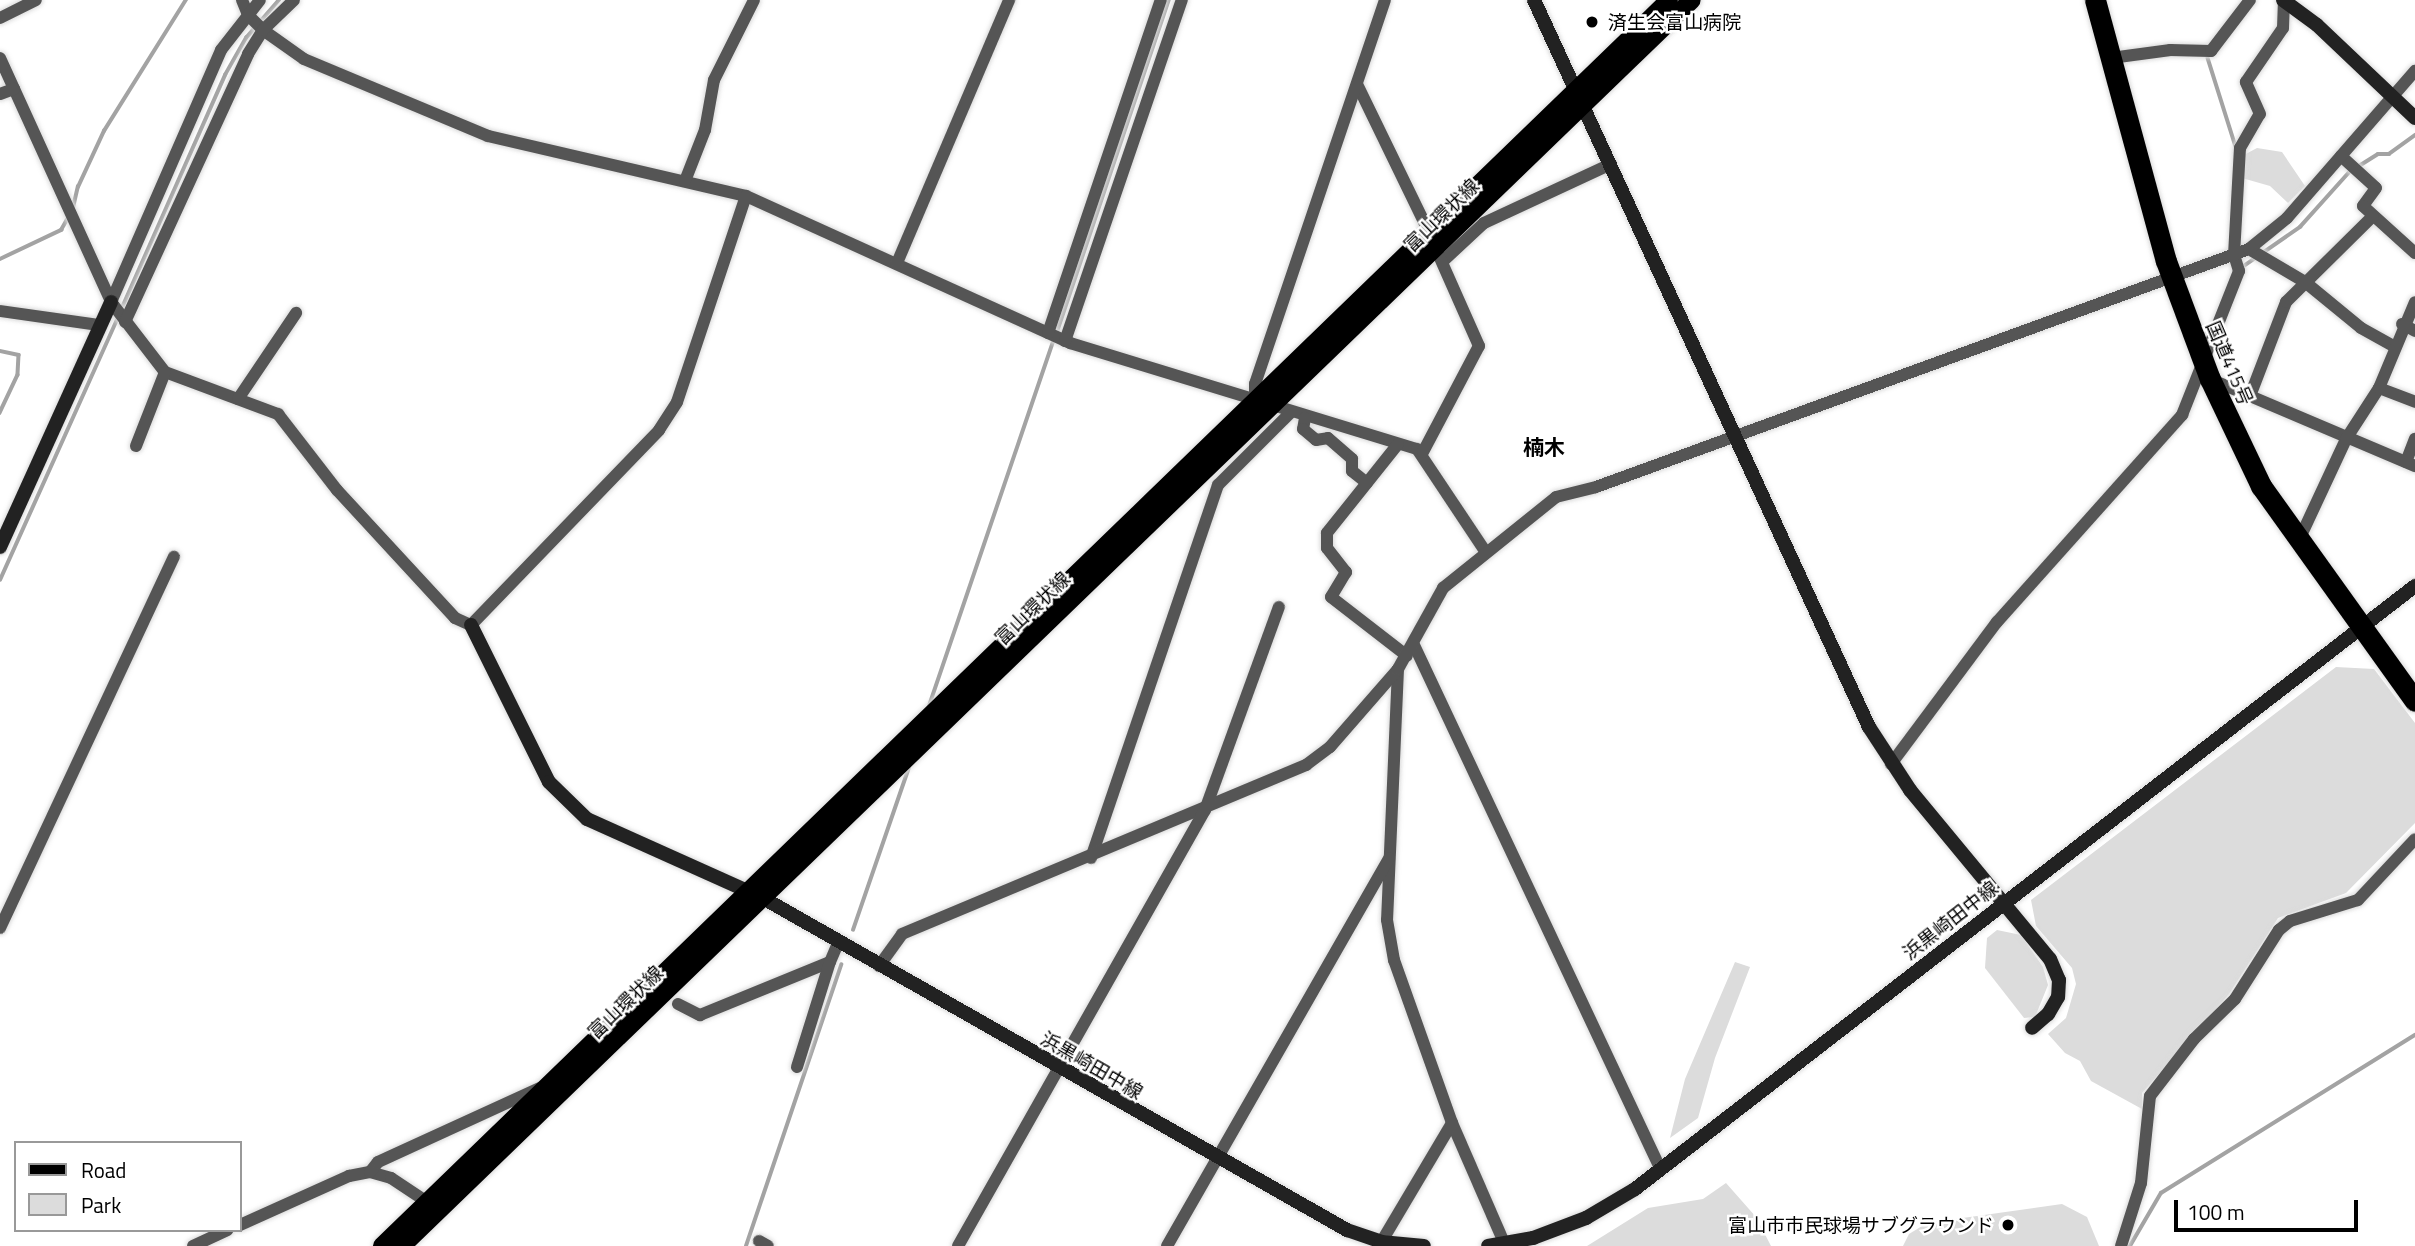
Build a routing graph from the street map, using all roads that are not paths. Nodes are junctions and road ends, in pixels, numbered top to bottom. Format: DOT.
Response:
graph roads {
  1 [pos="36,0"];
  2 [pos="242,0"];
  3 [pos="260,0"];
  4 [pos="294,0"];
  5 [pos="754,0"];
  6 [pos="1009,0"];
  7 [pos="1161,0"];
  8 [pos="1182,0"];
  9 [pos="1385,0"];
  10 [pos="1534,0"];
  11 [pos="1669,0"];
  12 [pos="1692,0"];
  13 [pos="2095,0"];
  14 [pos="2250,0"];
  15 [pos="2284,1"];
  16 [pos="248,15"];
  17 [pos="0,18"];
  18 [pos="263,30"];
  19 [pos="0,58"];
  20 [pos="2110,58"];
  21 [pos="2415,71"];
  22 [pos="1357,84"];
  23 [pos="1576,88"];
  24 [pos="14,89"];
  25 [pos="0,94"];
  26 [pos="2393,97"];
  27 [pos="1583,105"];
  28 [pos="2415,118"];
  29 [pos="2341,156"];
  30 [pos="1611,164"];
  31 [pos="685,181"];
  32 [pos="746,196"];
  33 [pos="2373,216"];
  34 [pos="1429,232"];
  35 [pos="2249,249"];
  36 [pos="2415,253"];
  37 [pos="1440,255"];
  38 [pos="2234,255"];
  39 [pos="897,263"];
  40 [pos="2173,279"];
  41 [pos="2305,282"];
  42 [pos="111,302"];
  43 [pos="2415,302"];
  44 [pos="0,311"];
  45 [pos="296,313"];
  46 [pos="125,322"];
  47 [pos="2402,324"];
  48 [pos="98,325"];
  49 [pos="2415,331"];
  50 [pos="1048,333"];
  51 [pos="1065,341"];
  52 [pos="2393,346"];
  53 [pos="2206,370"];
  54 [pos="165,372"];
  55 [pos="2379,388"];
  56 [pos="2250,396"];
  57 [pos="238,399"];
  58 [pos="2415,402"];
  59 [pos="1262,405"];
  60 [pos="1290,413"];
  61 [pos="1305,418"];
  62 [pos="1733,436"];
  63 [pos="2346,439"];
  64 [pos="2415,439"];
  65 [pos="1398,444"];
  66 [pos="136,446"];
  67 [pos="1423,452"];
  68 [pos="2411,464"];
  69 [pos="1367,483"];
  70 [pos="2299,540"];
  71 [pos="0,547"];
  72 [pos="1485,551"];
  73 [pos="174,557"];
  74 [pos="2415,586"];
  75 [pos="1279,607"];
  76 [pos="471,625"];
  77 [pos="2360,628"];
  78 [pos="1411,651"];
  79 [pos="1398,669"];
  80 [pos="2415,701"];
  81 [pos="1891,764"];
  82 [pos="1205,810"];
  83 [pos="2415,839"];
  84 [pos="1391,855"];
  85 [pos="1091,858"];
  86 [pos="756,895"];
  87 [pos="2004,902"];
  88 [pos="0,928"];
  89 [pos="838,943"];
  90 [pos="830,962"];
  91 [pos="880,966"];
  92 [pos="678,1004"];
  93 [pos="2032,1028"];
  94 [pos="797,1067"];
  95 [pos="1060,1068"];
  96 [pos="550,1083"];
  97 [pos="1452,1124"];
  98 [pos="1217,1158"];
  99 [pos="1660,1168"];
  100 [pos="370,1172"];
  101 [pos="427,1202"];
  102 [pos="242,1224"];
  103 [pos="224,1232"];
  104 [pos="1380,1244"];
  105 [pos="193,1246"];
  106 [pos="382,1246"];
  107 [pos="402,1246"];
  108 [pos="958,1246"];
  109 [pos="1167,1246"];
  110 [pos="1424,1246"];
  111 [pos="1488,1246"];
  112 [pos="1505,1246"];
  113 [pos="2121,1246"];
  1 -- 17 [label="street"];
  2 -- 16 [label="street"];
  3 -- 16 [label="street"];
  4 -- 18 [label="street"];
  5 -- 31 [label="street"];
  6 -- 39 [label="street"];
  7 -- 50 [label="street"];
  8 -- 51 [label="street"];
  9 -- 22 [label="street"];
  10 -- 23 [label="street"];
  11 -- 23 [label="main road, 富山環状線"];
  12 -- 27 [label="main road, 富山環状線"];
  13 -- 20 [label="highway, 国道415号"];
  14 -- 20 [label="street"];
  15 -- 26 [label="street"];
  15 -- 38 [label="street"];
  16 -- 18 [label="street"];
  16 -- 42 [label="street"];
  18 -- 31 [label="street"];
  18 -- 46 [label="street"];
  19 -- 24 [label="street"];
  20 -- 40 [label="highway, 国道415号"];
  21 -- 26 [label="street"];
  22 -- 34 [label="street"];
  22 -- 59 [label="street"];
  23 -- 27 [label="street"];
  23 -- 34 [label="main road, 富山環状線"];
  24 -- 25 [label="street"];
  24 -- 42 [label="street"];
  26 -- 28 [label="street"];
  26 -- 29 [label="street"];
  27 -- 30 [label="street"];
  27 -- 37 [label="main road, 富山環状線"];
  29 -- 33 [label="street"];
  29 -- 35 [label="street"];
  30 -- 37 [label="street"];
  30 -- 62 [label="street"];
  31 -- 32 [label="street"];
  32 -- 39 [label="street"];
  32 -- 76 [label="street"];
  33 -- 36 [label="street"];
  33 -- 41 [label="street"];
  34 -- 59 [label="main road, 富山環状線"];
  35 -- 38 [label="street"];
  35 -- 41 [label="street"];
  37 -- 59 [label="main road, 富山環状線"];
  37 -- 67 [label="street"];
  38 -- 40 [label="street"];
  38 -- 53 [label="street"];
  39 -- 50 [label="street"];
  40 -- 53 [label="highway, 国道415号"];
  40 -- 62 [label="street"];
  41 -- 52 [label="street"];
  41 -- 56 [label="street"];
  42 -- 46 [label="street"];
  42 -- 48 [label="street"];
  43 -- 47 [label="street"];
  44 -- 48 [label="street"];
  45 -- 57 [label="street"];
  46 -- 54 [label="street"];
  47 -- 49 [label="street"];
  47 -- 52 [label="street"];
  48 -- 71 [label="street"];
  50 -- 51 [label="street"];
  51 -- 59 [label="street"];
  52 -- 55 [label="street"];
  53 -- 56 [label="street"];
  53 -- 70 [label="highway, 国道415号"];
  53 -- 81 [label="street"];
  54 -- 57 [label="street"];
  54 -- 66 [label="street"];
  55 -- 58 [label="street"];
  55 -- 63 [label="street"];
  56 -- 63 [label="street"];
  57 -- 76 [label="street"];
  59 -- 60 [label="street"];
  59 -- 86 [label="main road, 富山環状線"];
  60 -- 61 [label="street"];
  60 -- 85 [label="street"];
  61 -- 65 [label="street"];
  61 -- 69 [label="street"];
  62 -- 72 [label="street"];
  62 -- 81 [label="street"];
  63 -- 68 [label="street"];
  63 -- 70 [label="street"];
  64 -- 68 [label="street"];
  65 -- 67 [label="street"];
  65 -- 69 [label="street"];
  67 -- 72 [label="street"];
  69 -- 78 [label="street"];
  70 -- 77 [label="highway, 国道415号"];
  72 -- 78 [label="street"];
  73 -- 88 [label="street"];
  74 -- 77 [label="street, 浜黒崎田中線"];
  75 -- 82 [label="street"];
  76 -- 86 [label="street, 浜黒崎田中線"];
  77 -- 80 [label="highway, 国道415号"];
  77 -- 87 [label="street, 浜黒崎田中線"];
  78 -- 79 [label="street"];
  78 -- 99 [label="street"];
  79 -- 82 [label="street"];
  79 -- 84 [label="street"];
  81 -- 87 [label="street"];
  82 -- 85 [label="street"];
  82 -- 95 [label="street"];
  83 -- 113 [label="street"];
  84 -- 97 [label="street"];
  84 -- 98 [label="street"];
  85 -- 91 [label="street"];
  86 -- 89 [label="street, 浜黒崎田中線"];
  86 -- 96 [label="main road, 富山環状線"];
  86 -- 107 [label="main road, 富山環状線"];
  87 -- 93 [label="street"];
  87 -- 99 [label="street, 浜黒崎田中線"];
  89 -- 90 [label="street"];
  89 -- 91 [label="street, 浜黒崎田中線"];
  90 -- 92 [label="street"];
  90 -- 94 [label="street"];
  91 -- 95 [label="street, 浜黒崎田中線"];
  95 -- 98 [label="street, 浜黒崎田中線"];
  95 -- 108 [label="street"];
  96 -- 100 [label="street"];
  96 -- 101 [label="main road, 富山環状線"];
  97 -- 104 [label="street"];
  97 -- 112 [label="street"];
  98 -- 104 [label="street, 浜黒崎田中線"];
  98 -- 109 [label="street"];
  99 -- 112 [label="street, 浜黒崎田中線"];
  100 -- 101 [label="street"];
  100 -- 102 [label="street"];
  101 -- 106 [label="main road, 富山環状線"];
  103 -- 105 [label="street"];
  104 -- 110 [label="street, 浜黒崎田中線"];
  111 -- 112 [label="street, 浜黒崎田中線"];
}
